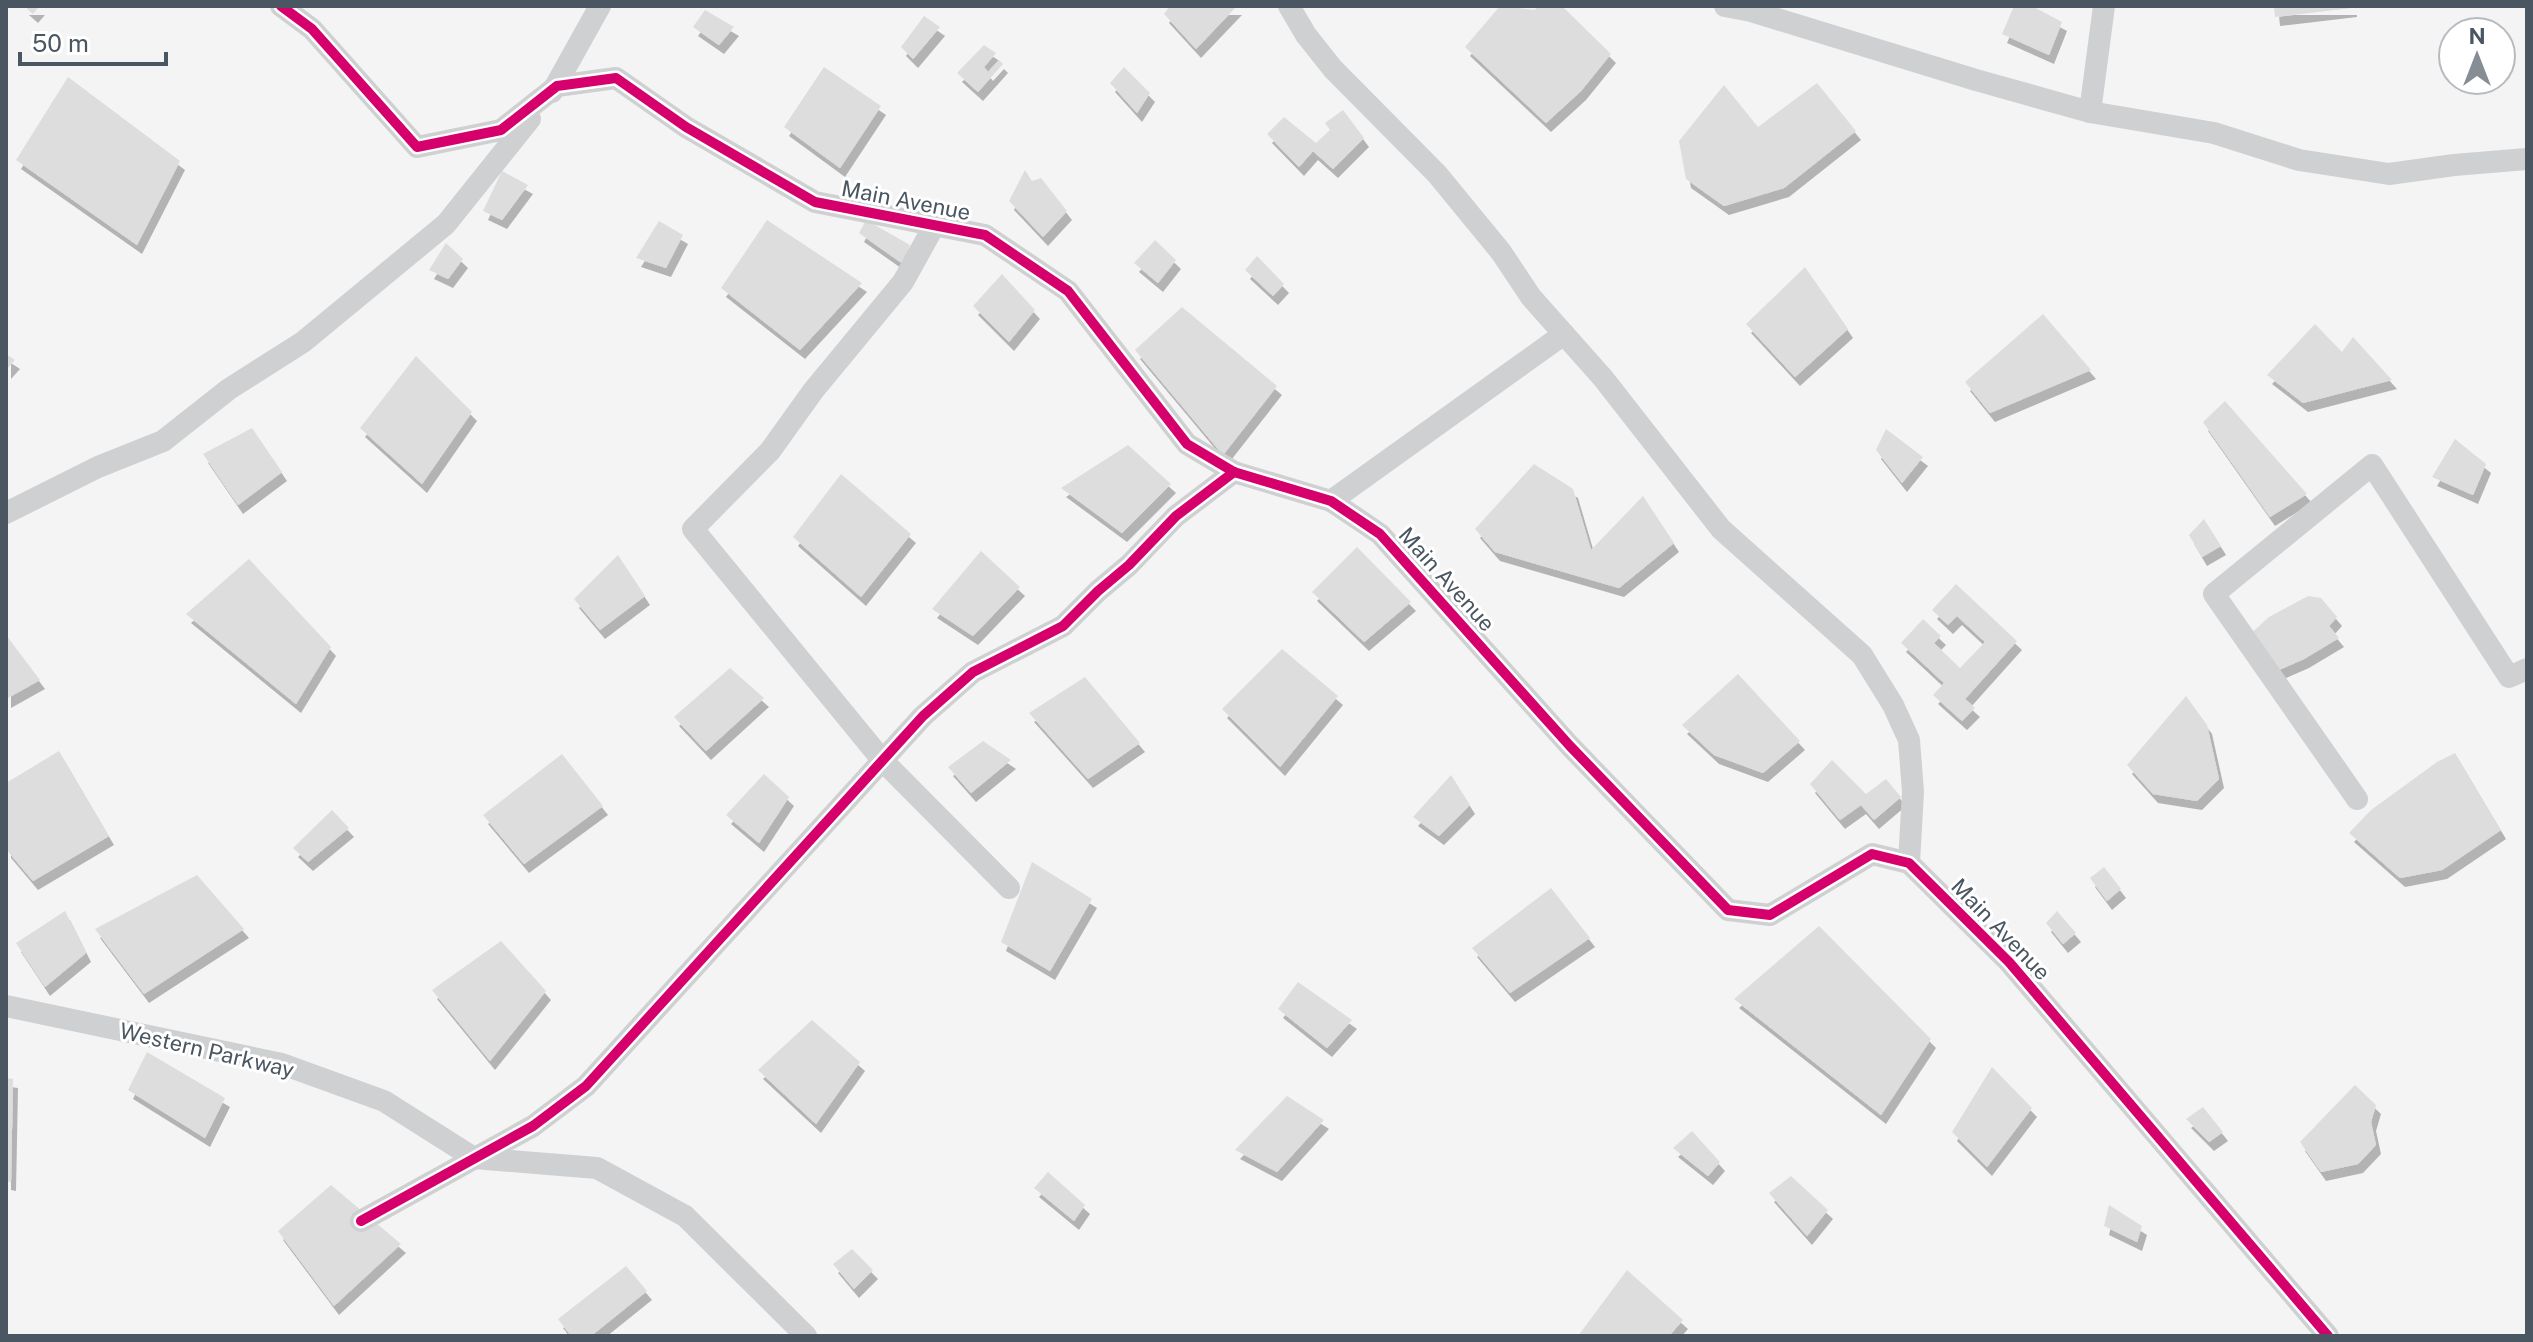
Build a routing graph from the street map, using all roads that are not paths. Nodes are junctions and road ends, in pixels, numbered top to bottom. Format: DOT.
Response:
graph roads {
  1 [pos="281,6"];
  2 [pos="600,6"];
  3 [pos="1289,6"];
  4 [pos="1725,6"];
  5 [pos="2104,6"];
  6 [pos="557,86"];
  7 [pos="2090,112"];
  8 [pos="2527,159"];
  9 [pos="934,226"];
  10 [pos="1564,334"];
  11 [pos="1234,472"];
  12 [pos="1331,501"];
  13 [pos="6,513"];
  14 [pos="2527,669"];
  15 [pos="883,761"];
  16 [pos="2357,799"];
  17 [pos="1909,863"];
  18 [pos="1009,888"];
  19 [pos="6,1006"];
  20 [pos="474,1158"];
  21 [pos="361,1221"];
  22 [pos="806,1336"];
  23 [pos="2328,1336"];
  1 -- 6 [label="street"];
  2 -- 6 [label="street"];
  3 -- 10 [label="street"];
  4 -- 7 [label="street"];
  5 -- 7 [label="street"];
  6 -- 9 [label="street, Main Avenue"];
  6 -- 13 [label="street"];
  7 -- 8 [label="street"];
  9 -- 11 [label="street, Main Avenue"];
  9 -- 15 [label="street"];
  10 -- 12 [label="street"];
  10 -- 17 [label="street"];
  11 -- 12 [label="street, Main Avenue"];
  11 -- 15 [label="street"];
  12 -- 17 [label="street, Main Avenue"];
  14 -- 16 [label="street"];
  15 -- 18 [label="street"];
  15 -- 20 [label="street"];
  17 -- 23 [label="street, Main Avenue"];
  19 -- 20 [label="street, Western Parkway"];
  20 -- 21 [label="street"];
  20 -- 22 [label="street, Western Parkway"];
}
